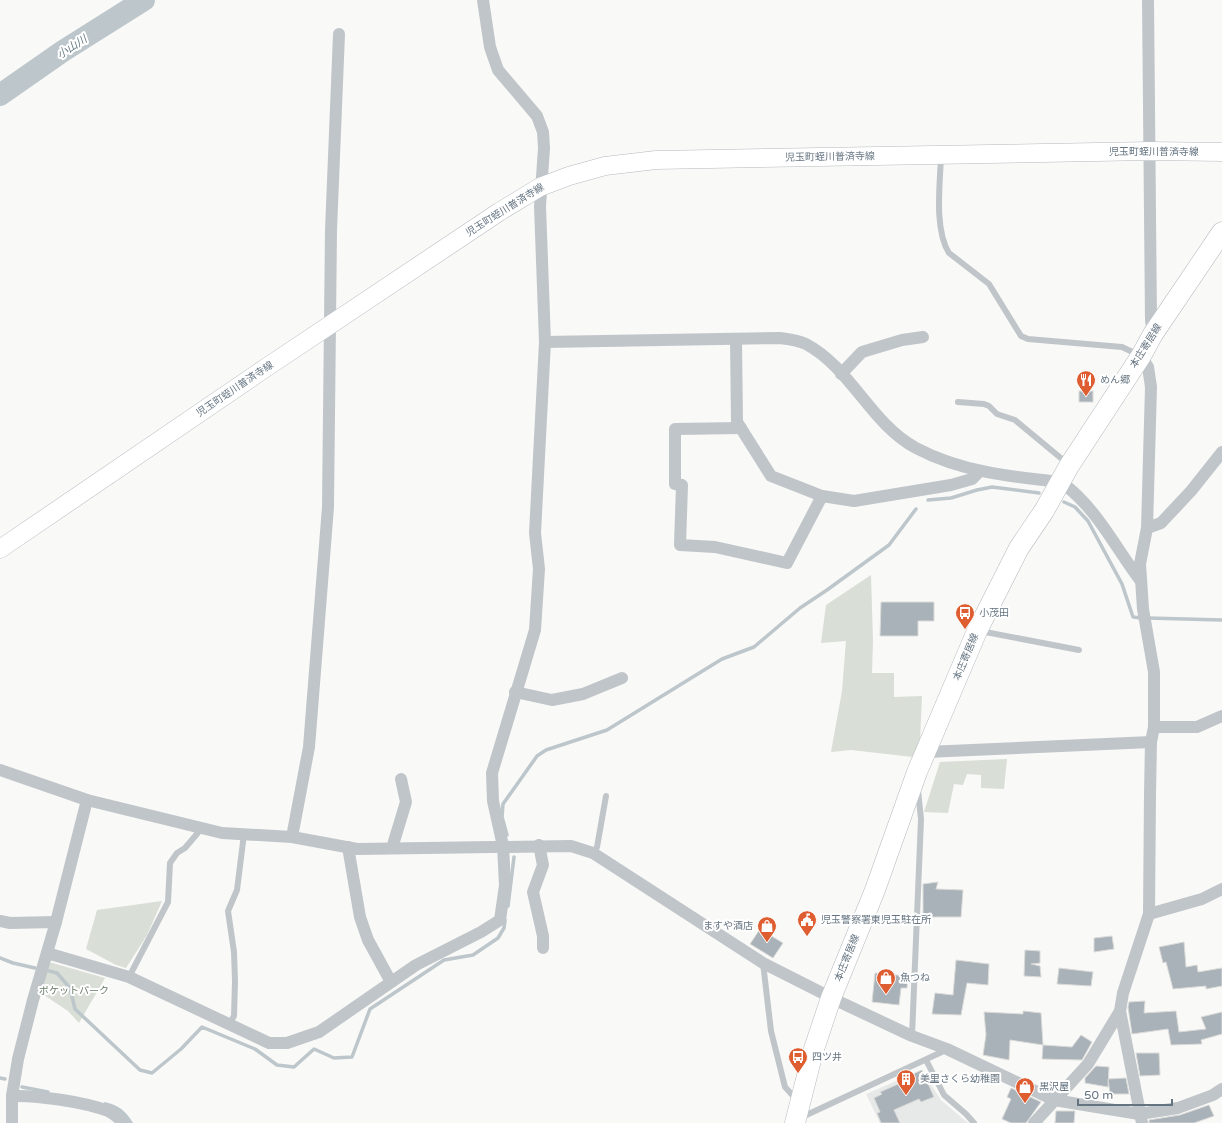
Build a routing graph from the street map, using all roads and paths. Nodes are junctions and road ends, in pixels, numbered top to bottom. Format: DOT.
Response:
graph roads {
  1 [pos="483,0"];
  2 [pos="1148,0"];
  3 [pos="339,34"];
  4 [pos="1150,151"];
  5 [pos="1222,152"];
  6 [pos="942,155"];
  7 [pos="540,187"];
  8 [pos="1222,232"];
  9 [pos="331,325"];
  10 [pos="1153,334"];
  11 [pos="922,337"];
  12 [pos="736,339"];
  13 [pos="545,342"];
  14 [pos="1141,356"];
  15 [pos="842,374"];
  16 [pos="958,402"];
  17 [pos="741,428"];
  18 [pos="1222,452"];
  19 [pos="980,472"];
  20 [pos="1065,474"];
  21 [pos="822,496"];
  22 [pos="1147,528"];
  23 [pos="0,549"];
  24 [pos="1140,580"];
  25 [pos="977,631"];
  26 [pos="1079,650"];
  27 [pos="622,678"];
  28 [pos="515,692"];
  29 [pos="1222,716"];
  30 [pos="1154,727"];
  31 [pos="1151,742"];
  32 [pos="926,752"];
  33 [pos="0,770"];
  34 [pos="917,772"];
  35 [pos="401,779"];
  36 [pos="606,796"];
  37 [pos="87,800"];
  38 [pos="202,828"];
  39 [pos="244,834"];
  40 [pos="292,837"];
  41 [pos="539,845"];
  42 [pos="503,846"];
  43 [pos="348,847"];
  44 [pos="392,848"];
  45 [pos="593,853"];
  46 [pos="1222,889"];
  47 [pos="1148,914"];
  48 [pos="0,922"];
  49 [pos="56,922"];
  50 [pos="543,948"];
  51 [pos="47,953"];
  52 [pos="763,963"];
  53 [pos="129,977"];
  54 [pos="391,982"];
  55 [pos="831,998"];
  56 [pos="1120,1011"];
  57 [pos="230,1023"];
  58 [pos="912,1036"];
  59 [pos="947,1049"];
  60 [pos="926,1060"];
  61 [pos="1222,1089"];
  62 [pos="12,1096"];
  63 [pos="1054,1100"];
  64 [pos="796,1115"];
  65 [pos="1140,1118"];
  66 [pos="12,1123"];
  67 [pos="123,1123"];
  68 [pos="974,1123"];
  69 [pos="1034,1123"];
  1 -- 7 [label="street"];
  2 -- 4 [label="street"];
  3 -- 9 [label="street"];
  4 -- 5 [label="main road, 児玉町蛭川普済寺線"];
  4 -- 6 [label="main road, 児玉町蛭川普済寺線"];
  4 -- 10 [label="street"];
  6 -- 7 [label="main road, 児玉町蛭川普済寺線"];
  6 -- 14 [label="lane"];
  7 -- 9 [label="main road, 児玉町蛭川普済寺線"];
  7 -- 13 [label="street"];
  8 -- 10 [label="main road, 本庄寄居線"];
  9 -- 23 [label="main road, 児玉町蛭川普済寺線"];
  9 -- 40 [label="street"];
  10 -- 14 [label="main road, 本庄寄居線"];
  11 -- 15 [label="street"];
  12 -- 13 [label="street"];
  12 -- 15 [label="street"];
  12 -- 17 [label="street"];
  13 -- 28 [label="street"];
  14 -- 20 [label="main road, 本庄寄居線"];
  14 -- 22 [label="street"];
  15 -- 19 [label="street"];
  16 -- 20 [label="lane"];
  17 -- 21 [label="street"];
  17 -- 21 [label="street"];
  18 -- 22 [label="street"];
  19 -- 20 [label="street"];
  19 -- 21 [label="street"];
  20 -- 24 [label="street"];
  20 -- 25 [label="main road, 本庄寄居線"];
  22 -- 24 [label="street"];
  24 -- 30 [label="street"];
  25 -- 26 [label="lane"];
  25 -- 32 [label="main road, 本庄寄居線"];
  27 -- 28 [label="street"];
  28 -- 42 [label="street"];
  29 -- 30 [label="street"];
  30 -- 31 [label="street"];
  31 -- 32 [label="street"];
  31 -- 47 [label="street"];
  32 -- 34 [label="main road, 本庄寄居線"];
  33 -- 37 [label="street"];
  34 -- 55 [label="main road, 本庄寄居線"];
  34 -- 58 [label="lane"];
  35 -- 44 [label="street"];
  36 -- 45 [label="lane"];
  37 -- 38 [label="street"];
  37 -- 49 [label="street"];
  38 -- 39 [label="street"];
  38 -- 53 [label="lane"];
  39 -- 40 [label="street"];
  39 -- 57 [label="lane"];
  40 -- 43 [label="street"];
  41 -- 42 [label="street"];
  41 -- 45 [label="street"];
  41 -- 50 [label="street"];
  42 -- 44 [label="street"];
  42 -- 54 [label="street"];
  43 -- 44 [label="street"];
  43 -- 54 [label="street"];
  45 -- 52 [label="street"];
  46 -- 47 [label="street"];
  47 -- 56 [label="street"];
  48 -- 49 [label="street"];
  49 -- 51 [label="street"];
  51 -- 53 [label="street"];
  51 -- 62 [label="street"];
  52 -- 55 [label="street"];
  52 -- 64 [label="lane"];
  53 -- 57 [label="street"];
  54 -- 57 [label="street"];
  55 -- 58 [label="street"];
  55 -- 64 [label="main road, 本庄寄居線"];
  56 -- 63 [label="street"];
  56 -- 65 [label="street"];
  58 -- 59 [label="street"];
  59 -- 60 [label="lane"];
  59 -- 63 [label="street"];
  60 -- 64 [label="lane"];
  60 -- 68 [label="lane"];
  61 -- 65 [label="street"];
  62 -- 66 [label="street"];
  62 -- 67 [label="street"];
  63 -- 65 [label="street"];
  63 -- 69 [label="street"];
}
